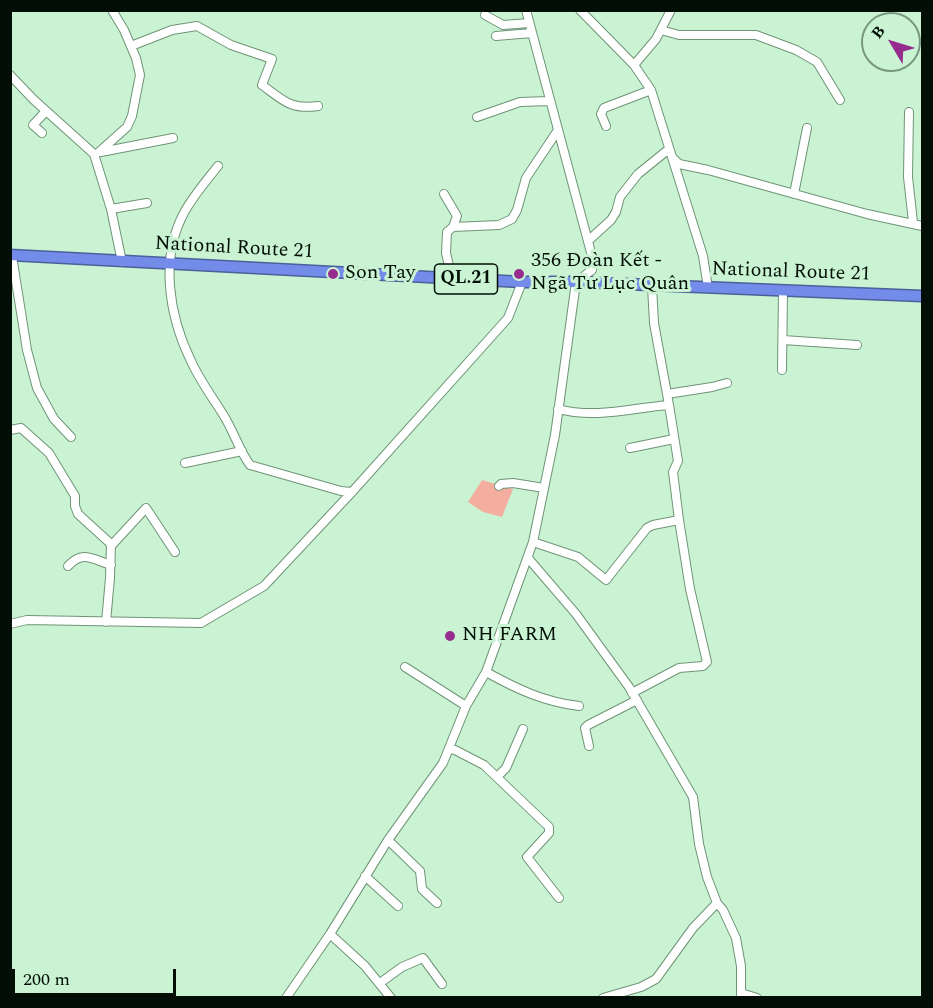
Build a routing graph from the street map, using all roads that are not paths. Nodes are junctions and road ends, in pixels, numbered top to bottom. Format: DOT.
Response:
graph roads {
  1 [pos="112,10"];
  2 [pos="526,10"];
  3 [pos="580,10"];
  4 [pos="671,10"];
  5 [pos="485,15"];
  6 [pos="530,23"];
  7 [pos="661,30"];
  8 [pos="532,33"];
  9 [pos="496,36"];
  10 [pos="131,46"];
  11 [pos="634,65"];
  12 [pos="10,75"];
  13 [pos="651,90"];
  14 [pos="840,100"];
  15 [pos="549,101"];
  16 [pos="318,106"];
  17 [pos="46,111"];
  18 [pos="909,112"];
  19 [pos="477,117"];
  20 [pos="606,126"];
  21 [pos="807,128"];
  22 [pos="558,130"];
  23 [pos="42,133"];
  24 [pos="173,138"];
  25 [pos="670,152"];
  26 [pos="96,153"];
  27 [pos="218,166"];
  28 [pos="444,194"];
  29 [pos="794,194"];
  30 [pos="147,203"];
  31 [pos="111,209"];
  32 [pos="913,222"];
  33 [pos="922,226"];
  34 [pos="453,227"];
  35 [pos="588,241"];
  36 [pos="11,255"];
  37 [pos="122,262"];
  38 [pos="169,264"];
  39 [pos="452,278"];
  40 [pos="522,282"];
  41 [pos="576,282"];
  42 [pos="652,286"];
  43 [pos="708,288"];
  44 [pos="783,291"];
  45 [pos="922,296"];
  46 [pos="783,340"];
  47 [pos="857,345"];
  48 [pos="782,370"];
  49 [pos="727,382"];
  50 [pos="667,394"];
  51 [pos="669,405"];
  52 [pos="558,409"];
  53 [pos="10,430"];
  54 [pos="71,437"];
  55 [pos="674,439"];
  56 [pos="630,448"];
  57 [pos="242,451"];
  58 [pos="185,464"];
  59 [pos="499,486"];
  60 [pos="544,488"];
  61 [pos="352,492"];
  62 [pos="679,520"];
  63 [pos="533,542"];
  64 [pos="111,546"];
  65 [pos="175,552"];
  66 [pos="528,558"];
  67 [pos="111,565"];
  68 [pos="68,566"];
  69 [pos="106,621"];
  70 [pos="10,624"];
  71 [pos="405,667"];
  72 [pos="486,672"];
  73 [pos="634,696"];
  74 [pos="466,706"];
  75 [pos="579,706"];
  76 [pos="523,729"];
  77 [pos="589,746"];
  78 [pos="449,749"];
  79 [pos="497,777"];
  80 [pos="388,840"];
  81 [pos="365,876"];
  82 [pos="559,898"];
  83 [pos="437,903"];
  84 [pos="717,903"];
  85 [pos="398,906"];
  86 [pos="330,934"];
  87 [pos="380,983"];
  88 [pos="442,984"];
  89 [pos="741,995"];
  90 [pos="286,998"];
  91 [pos="391,998"];
  92 [pos="603,998"];
  93 [pos="757,998"];
  1 -- 10 [label="street"];
  2 -- 6 [label="street"];
  3 -- 11 [label="street"];
  4 -- 7 [label="street"];
  5 -- 6 [label="street"];
  6 -- 8 [label="street"];
  7 -- 11 [label="street"];
  7 -- 14 [label="street"];
  8 -- 9 [label="street"];
  8 -- 15 [label="street"];
  10 -- 16 [label="street"];
  10 -- 26 [label="street"];
  11 -- 13 [label="street"];
  12 -- 17 [label="street"];
  13 -- 20 [label="street"];
  13 -- 25 [label="street"];
  15 -- 19 [label="street"];
  15 -- 22 [label="street"];
  17 -- 23 [label="street"];
  17 -- 26 [label="street"];
  18 -- 32 [label="street"];
  21 -- 29 [label="street"];
  22 -- 34 [label="street"];
  22 -- 35 [label="street"];
  24 -- 26 [label="street"];
  25 -- 29 [label="street"];
  25 -- 35 [label="street"];
  25 -- 43 [label="street"];
  26 -- 31 [label="street"];
  27 -- 38 [label="street"];
  28 -- 34 [label="street"];
  29 -- 32 [label="street"];
  30 -- 31 [label="street"];
  31 -- 37 [label="street"];
  32 -- 33 [label="street"];
  34 -- 39 [label="street"];
  35 -- 41 [label="street"];
  36 -- 37 [label="highway, National Route 21 / QL.21"];
  36 -- 54 [label="street"];
  37 -- 38 [label="highway, National Route 21 / QL.21"];
  38 -- 39 [label="highway, National Route 21 / QL.21"];
  38 -- 57 [label="street"];
  39 -- 40 [label="highway, National Route 21 / QL.21"];
  40 -- 41 [label="highway, National Route 21 / QL.21"];
  40 -- 61 [label="street"];
  41 -- 42 [label="highway, National Route 21 / QL.21"];
  41 -- 52 [label="street"];
  42 -- 43 [label="highway, National Route 21 / QL.21"];
  42 -- 50 [label="street"];
  43 -- 44 [label="highway, National Route 21 / QL.21"];
  44 -- 45 [label="highway, National Route 21 / QL.21"];
  44 -- 46 [label="street"];
  46 -- 47 [label="street"];
  46 -- 48 [label="street"];
  49 -- 50 [label="street"];
  50 -- 51 [label="street"];
  51 -- 52 [label="street"];
  51 -- 55 [label="street"];
  52 -- 60 [label="street"];
  53 -- 64 [label="street"];
  55 -- 56 [label="street"];
  55 -- 62 [label="street"];
  57 -- 58 [label="street"];
  57 -- 61 [label="street"];
  59 -- 60 [label="street"];
  60 -- 63 [label="street"];
  61 -- 69 [label="street"];
  62 -- 63 [label="street"];
  62 -- 73 [label="street"];
  63 -- 66 [label="street"];
  64 -- 65 [label="street"];
  64 -- 67 [label="street"];
  66 -- 72 [label="street"];
  66 -- 73 [label="street"];
  67 -- 68 [label="street"];
  67 -- 69 [label="street"];
  69 -- 70 [label="street"];
  71 -- 74 [label="street"];
  72 -- 74 [label="street"];
  72 -- 75 [label="street"];
  73 -- 77 [label="street"];
  73 -- 84 [label="street"];
  74 -- 78 [label="street"];
  76 -- 79 [label="street"];
  78 -- 79 [label="street"];
  78 -- 80 [label="street"];
  79 -- 82 [label="street"];
  80 -- 81 [label="street"];
  80 -- 83 [label="street"];
  81 -- 85 [label="street"];
  81 -- 86 [label="street"];
  84 -- 89 [label="street"];
  84 -- 92 [label="street"];
  86 -- 87 [label="street"];
  86 -- 90 [label="street"];
  87 -- 88 [label="street"];
  87 -- 91 [label="street"];
  89 -- 93 [label="street"];
}
